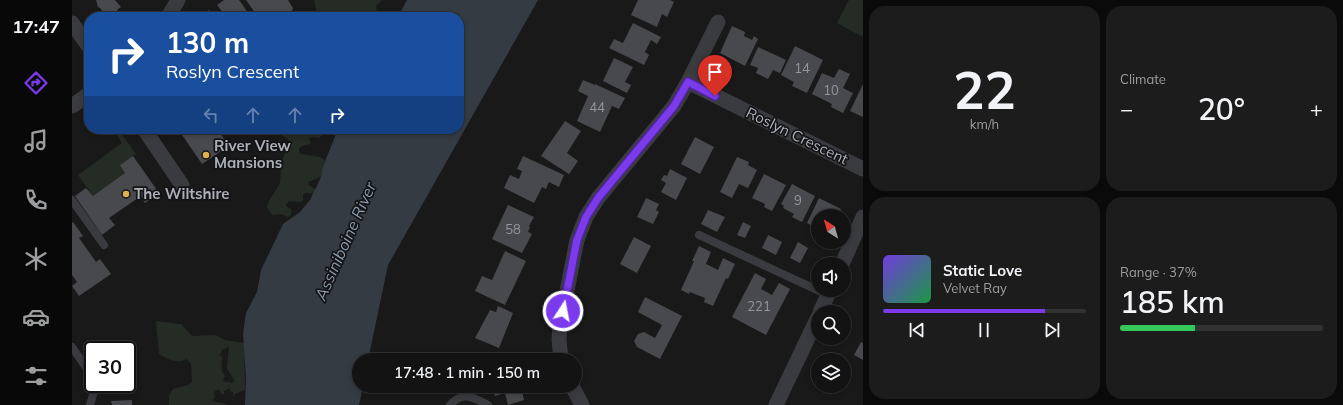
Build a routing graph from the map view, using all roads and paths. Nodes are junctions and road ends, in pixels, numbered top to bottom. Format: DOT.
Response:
graph roads {
  1 [pos="178,0"];
  2 [pos="171,12"];
  3 [pos="718,22"];
  4 [pos="72,23"];
  5 [pos="84,40"];
  6 [pos="688,82"];
  7 [pos="84,98"];
  8 [pos="72,106"];
  9 [pos="147,134"];
  10 [pos="863,169"];
  11 [pos="182,186"];
  12 [pos="72,200"];
  13 [pos="863,218"];
  14 [pos="700,235"];
  15 [pos="104,245"];
  16 [pos="845,257"];
  17 [pos="811,284"];
  18 [pos="811,332"];
  19 [pos="72,347"];
  20 [pos="560,353"];
  21 [pos="84,365"];
  22 [pos="94,393"];
  23 [pos="576,393"];
  24 [pos="90,405"];
  25 [pos="450,405"];
  26 [pos="488,405"];
  27 [pos="582,405"];
  28 [pos="776,405"];
  1 -- 2 [label="street"];
  3 -- 6 [label="street"];
  4 -- 5 [label="street"];
  6 -- 10 [label="street, Roslyn Crescent"];
  6 -- 20 [label="street"];
  7 -- 8 [label="street"];
  9 -- 11 [label="street"];
  12 -- 15 [label="lane"];
  13 -- 16 [label="street"];
  14 -- 17 [label="lane"];
  18 -- 28 [label="street"];
  19 -- 21 [label="lane"];
  22 -- 24 [label="lane"];
  23 -- 27 [label="street"];
  25 -- 26 [label="lane"];
}
